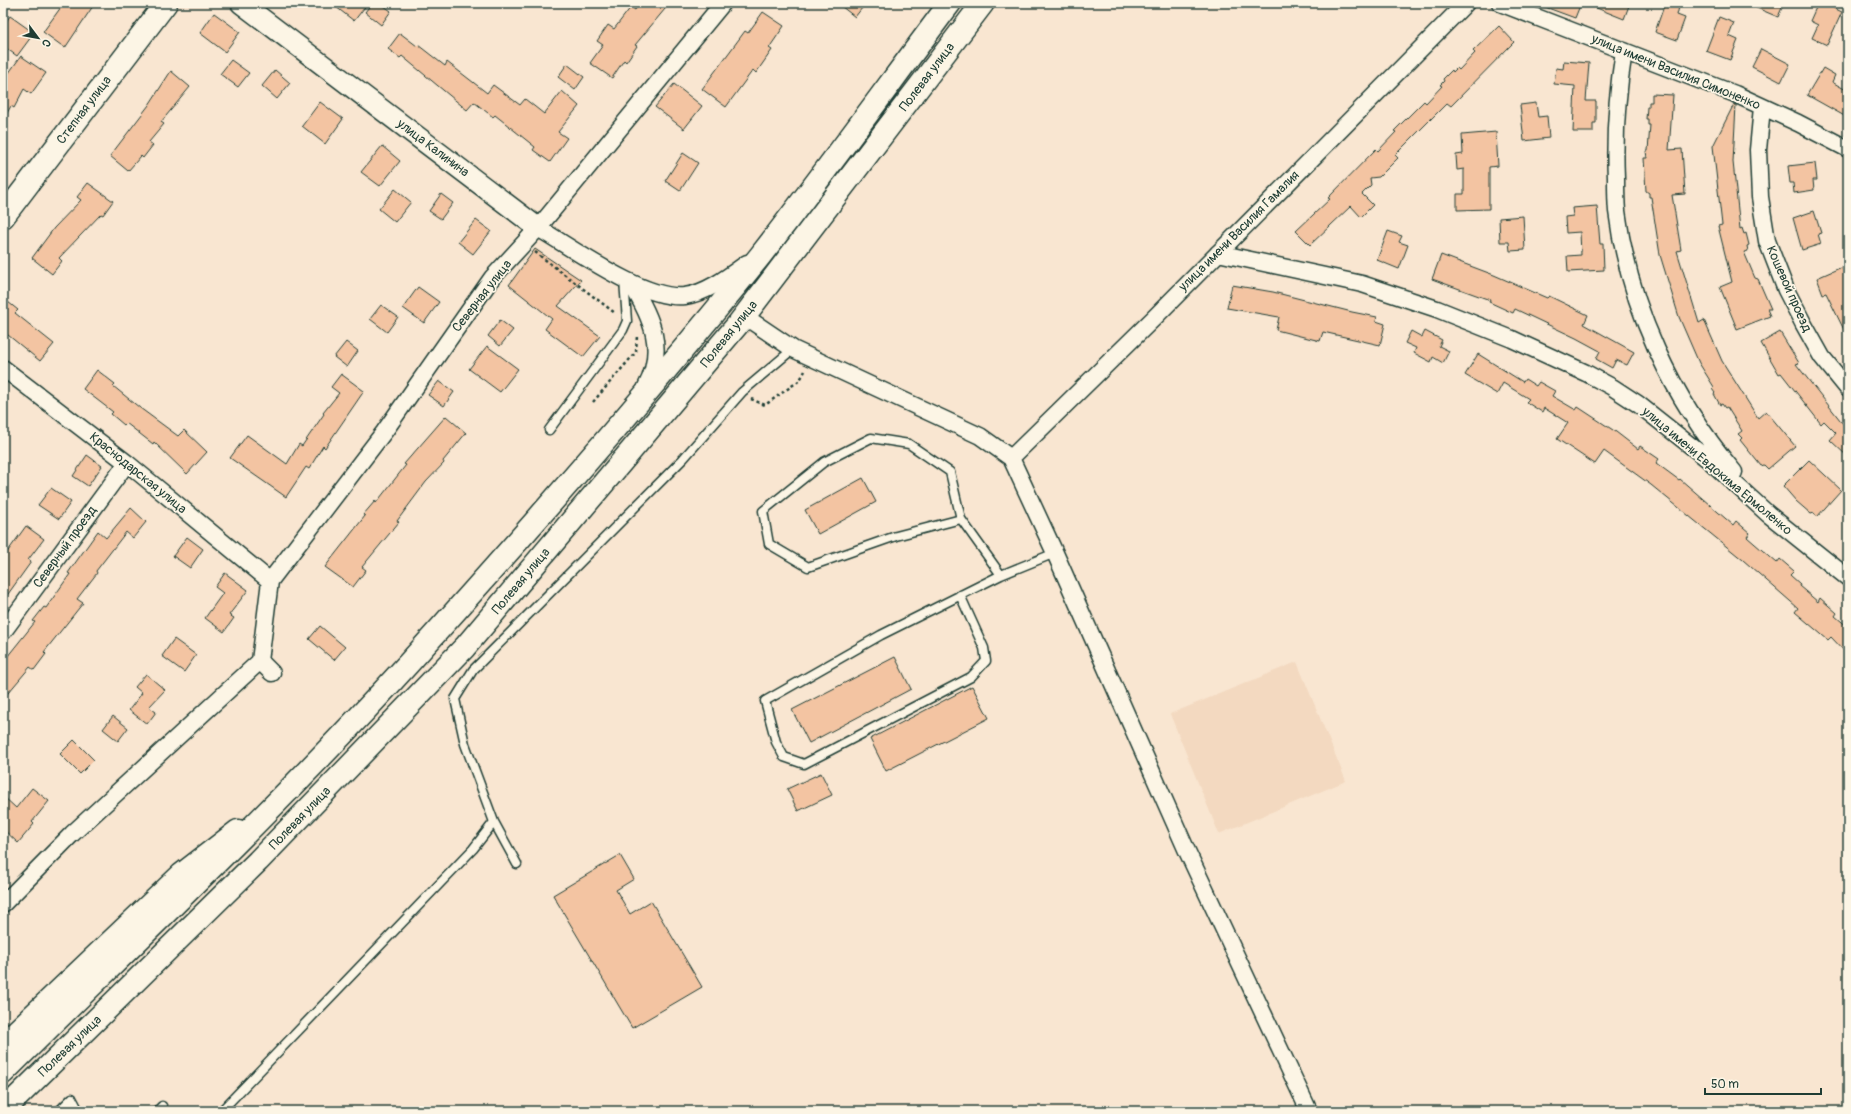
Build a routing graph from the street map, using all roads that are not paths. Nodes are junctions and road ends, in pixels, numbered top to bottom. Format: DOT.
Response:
graph roads {
  1 [pos="166,3"];
  2 [pos="241,3"];
  3 [pos="723,3"];
  4 [pos="950,3"];
  5 [pos="983,3"];
  6 [pos="1466,3"];
  7 [pos="1500,3"];
  8 [pos="1624,51"];
  9 [pos="1762,107"];
  10 [pos="1848,149"];
  11 [pos="3,217"];
  12 [pos="538,228"];
  13 [pos="762,253"];
  14 [pos="1218,253"];
  15 [pos="628,282"];
  16 [pos="744,316"];
  17 [pos="793,349"];
  18 [pos="3,368"];
  19 [pos="1848,389"];
  20 [pos="634,407"];
  21 [pos="549,430"];
  22 [pos="1011,458"];
  23 [pos="127,463"];
  24 [pos="1768,514"];
  25 [pos="961,519"];
  26 [pos="1055,553"];
  27 [pos="1001,575"];
  28 [pos="1848,578"];
  29 [pos="270,581"];
  30 [pos="960,595"];
  31 [pos="3,632"];
  32 [pos="260,661"];
  33 [pos="272,673"];
  34 [pos="280,798"];
  35 [pos="494,822"];
  36 [pos="517,864"];
  37 [pos="3,904"];
  38 [pos="3,1044"];
  39 [pos="3,1073"];
  40 [pos="3,1111"];
  41 [pos="59,1111"];
  42 [pos="79,1111"];
  43 [pos="157,1111"];
  44 [pos="165,1111"];
  45 [pos="222,1111"];
  46 [pos="1309,1111"];
  1 -- 11 [label="main road, Степная улица"];
  2 -- 12 [label="street, улица Калинина"];
  3 -- 12 [label="street, Северная улица"];
  4 -- 13 [label="main road, Полевая улица"];
  5 -- 16 [label="main road, Полевая улица"];
  6 -- 14 [label="street, улица имени Василия Гамалия"];
  7 -- 8 [label="street, улица имени Василия Симоненко"];
  8 -- 9 [label="street, улица имени Василия Симоненко"];
  8 -- 24 [label="street"];
  9 -- 10 [label="street, улица имени Василия Симоненко"];
  9 -- 19 [label="street, Кошевой проезд"];
  12 -- 15 [label="street, улица Калинина"];
  12 -- 29 [label="street, Северная улица"];
  13 -- 15 [label="street, улица Калинина"];
  13 -- 20 [label="main road, Полевая улица"];
  14 -- 22 [label="street, улица имени Василия Гамалия"];
  14 -- 24 [label="street, улица имени Евдокима Ермоленко"];
  15 -- 20 [label="street"];
  15 -- 21 [label="lane"];
  16 -- 17 [label="street"];
  16 -- 40 [label="main road, Полевая улица"];
  17 -- 22 [label="street"];
  17 -- 35 [label="lane"];
  18 -- 23 [label="street, Краснодарская улица"];
  20 -- 34 [label="main road, Полевая улица"];
  22 -- 26 [label="street"];
  23 -- 29 [label="street, Краснодарская улица"];
  23 -- 31 [label="street, Северный проезд"];
  24 -- 28 [label="street, улица имени Евдокима Ермоленко"];
  25 -- 25 [label="lane"];
  25 -- 27 [label="lane"];
  26 -- 27 [label="lane"];
  26 -- 46 [label="street"];
  27 -- 30 [label="lane"];
  29 -- 32 [label="street"];
  30 -- 30 [label="lane"];
  32 -- 33 [label="street"];
  32 -- 37 [label="street"];
  34 -- 38 [label="main road"];
  34 -- 39 [label="main road, Полевая улица"];
  35 -- 36 [label="lane"];
  35 -- 45 [label="lane"];
  41 -- 42 [label="lane"];
  43 -- 44 [label="lane"];
}
